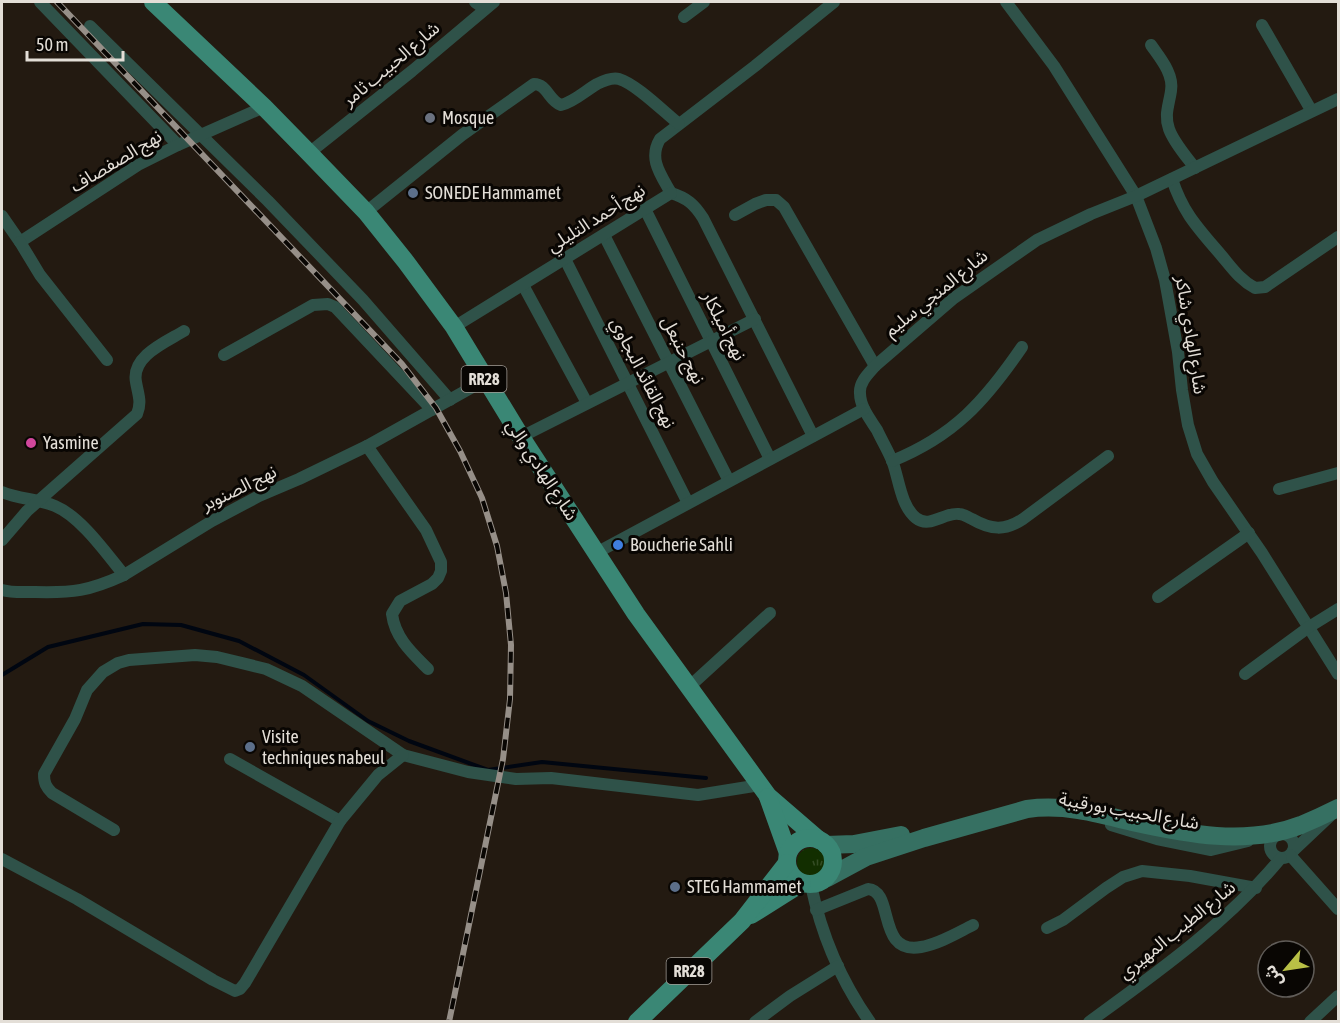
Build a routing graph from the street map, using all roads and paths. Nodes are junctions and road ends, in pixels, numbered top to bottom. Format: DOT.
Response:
graph roads {
  1 [pos="40,2"];
  2 [pos="153,2"];
  3 [pos="704,2"];
  4 [pos="834,2"];
  5 [pos="1006,2"];
  6 [pos="484,4"];
  7 [pos="684,17"];
  8 [pos="1262,25"];
  9 [pos="90,26"];
  10 [pos="1151,45"];
  11 [pos="1338,99"];
  12 [pos="264,106"];
  13 [pos="1311,111"];
  14 [pos="679,124"];
  15 [pos="200,135"];
  16 [pos="178,145"];
  17 [pos="309,153"];
  18 [pos="1195,168"];
  19 [pos="1172,179"];
  20 [pos="671,194"];
  21 [pos="1136,196"];
  22 [pos="645,209"];
  23 [pos="366,212"];
  24 [pos="735,215"];
  25 [pos="2,216"];
  26 [pos="604,235"];
  27 [pos="1338,237"];
  28 [pos="20,242"];
  29 [pos="565,259"];
  30 [pos="523,285"];
  31 [pos="754,319"];
  32 [pos="454,327"];
  33 [pos="184,331"];
  34 [pos="711,341"];
  35 [pos="1022,347"];
  36 [pos="224,355"];
  37 [pos="108,360"];
  38 [pos="669,362"];
  39 [pos="875,366"];
  40 [pos="485,380"];
  41 [pos="628,383"];
  42 [pos="450,400"];
  43 [pos="587,404"];
  44 [pos="864,409"];
  45 [pos="432,410"];
  46 [pos="813,436"];
  47 [pos="520,437"];
  48 [pos="366,446"];
  49 [pos="1108,456"];
  50 [pos="770,459"];
  51 [pos="892,461"];
  52 [pos="1338,473"];
  53 [pos="729,481"];
  54 [pos="1279,489"];
  55 [pos="2,492"];
  56 [pos="38,501"];
  57 [pos="688,503"];
  58 [pos="1249,533"];
  59 [pos="2,540"];
  60 [pos="596,553"];
  61 [pos="124,574"];
  62 [pos="2,590"];
  63 [pos="1158,597"];
  64 [pos="1338,609"];
  65 [pos="770,613"];
  66 [pos="1309,627"];
  67 [pos="428,669"];
  68 [pos="1245,674"];
  69 [pos="1338,674"];
  70 [pos="690,686"];
  71 [pos="403,755"];
  72 [pos="230,759"];
  73 [pos="764,790"];
  74 [pos="1338,804"];
  75 [pos="1027,808"];
  76 [pos="340,821"];
  77 [pos="114,830"];
  78 [pos="1273,830"];
  79 [pos="823,842"];
  80 [pos="1288,855"];
  81 [pos="788,858"];
  82 [pos="2,859"];
  83 [pos="813,882"];
  84 [pos="1256,888"];
  85 [pos="1338,909"];
  86 [pos="816,910"];
  87 [pos="742,921"];
  88 [pos="973,925"];
  89 [pos="1047,928"];
  90 [pos="838,966"];
  91 [pos="1338,996"];
  92 [pos="637,1022"];
  93 [pos="754,1022"];
  94 [pos="870,1022"];
  95 [pos="1089,1022"];
  96 [pos="1310,1022"];
  1 -- 16 [label="street"];
  2 -- 12 [label="main road, شارع الهادي والي / RR28"];
  3 -- 7 [label="street"];
  4 -- 14 [label="street, نهج أحمد التليلي"];
  5 -- 21 [label="street, شارع الهادي شاكر"];
  6 -- 17 [label="street, شارع الحبيب ثامر"];
  8 -- 13 [label="street"];
  9 -- 15 [label="street"];
  10 -- 18 [label="street"];
  11 -- 13 [label="street, شارع المنجي سليم"];
  12 -- 15 [label="street, نهج الصفصاف"];
  12 -- 17 [label="main road, شارع الهادي والي / RR28"];
  13 -- 18 [label="street, شارع المنجي سليم"];
  14 -- 20 [label="street, نهج أحمد التليلي"];
  14 -- 23 [label="street"];
  15 -- 16 [label="street, نهج الصفصاف"];
  15 -- 42 [label="street"];
  16 -- 28 [label="street, نهج الصفصاف"];
  17 -- 23 [label="main road, شارع الهادي والي / RR28"];
  18 -- 19 [label="street, شارع المنجي سليم"];
  19 -- 21 [label="street, شارع المنجي سليم"];
  19 -- 27 [label="street"];
  20 -- 22 [label="street, نهج أحمد التليلي"];
  20 -- 31 [label="street"];
  21 -- 39 [label="street, شارع المنجي سليم"];
  21 -- 58 [label="street, شارع الهادي شاكر"];
  22 -- 26 [label="street, نهج أحمد التليلي"];
  22 -- 34 [label="street, نهج أميلكار"];
  23 -- 32 [label="main road, شارع الهادي والي / RR28"];
  24 -- 39 [label="street"];
  25 -- 28 [label="street"];
  26 -- 29 [label="street, نهج أحمد التليلي"];
  26 -- 38 [label="street, نهج حنبعل"];
  28 -- 37 [label="street"];
  29 -- 30 [label="street, نهج أحمد التليلي"];
  29 -- 41 [label="street, نهج القائد البجاوي"];
  30 -- 32 [label="street, نهج أحمد التليلي"];
  30 -- 43 [label="street"];
  31 -- 34 [label="street"];
  31 -- 46 [label="street"];
  32 -- 40 [label="main road, شارع الهادي والي / RR28"];
  33 -- 56 [label="street"];
  34 -- 38 [label="street"];
  34 -- 50 [label="street, نهج أميلكار"];
  35 -- 51 [label="street"];
  36 -- 45 [label="street"];
  38 -- 41 [label="street"];
  38 -- 53 [label="street, نهج حنبعل"];
  39 -- 44 [label="street, شارع المنجي سليم"];
  40 -- 42 [label="street, نهج الصنوبر"];
  40 -- 47 [label="main road, شارع الهادي والي / RR28"];
  41 -- 43 [label="street"];
  41 -- 57 [label="street, نهج القائد البجاوي"];
  42 -- 45 [label="street, نهج الصنوبر"];
  43 -- 47 [label="street"];
  44 -- 46 [label="street"];
  44 -- 51 [label="street"];
  45 -- 48 [label="street, نهج الصنوبر"];
  46 -- 50 [label="street"];
  47 -- 60 [label="main road, شارع الهادي والي / RR28"];
  48 -- 61 [label="street, نهج الصنوبر"];
  48 -- 67 [label="street"];
  49 -- 51 [label="street"];
  50 -- 53 [label="street"];
  52 -- 54 [label="street"];
  53 -- 57 [label="street"];
  55 -- 56 [label="street"];
  56 -- 59 [label="street"];
  56 -- 61 [label="street"];
  57 -- 60 [label="street"];
  58 -- 63 [label="street"];
  58 -- 66 [label="street, شارع الهادي شاكر"];
  60 -- 70 [label="main road, شارع الهادي والي / RR28"];
  61 -- 62 [label="street, نهج الصنوبر"];
  64 -- 66 [label="street"];
  65 -- 70 [label="street"];
  66 -- 68 [label="street"];
  66 -- 69 [label="street, شارع الهادي شاكر"];
  70 -- 73 [label="main road, شارع الهادي والي / RR28"];
  71 -- 73 [label="street"];
  71 -- 76 [label="street"];
  71 -- 77 [label="street"];
  72 -- 76 [label="street"];
  73 -- 79 [label="main road, RR28"];
  73 -- 81 [label="main road, RR28"];
  74 -- 78 [label="street, شارع الحبيب بورقيبة"];
  74 -- 80 [label="street, شارع الحبيب بورقيبة"];
  75 -- 78 [label="street, شارع الحبيب بورقيبة"];
  75 -- 79 [label="street, شارع الحبيب بورقيبة"];
  75 -- 83 [label="street, شارع الحبيب بورقيبة"];
  76 -- 82 [label="street"];
  78 -- 80 [label="street"];
  78 -- 80 [label="street"];
  79 -- 81 [label="main road, RR28"];
  79 -- 83 [label="main road"];
  80 -- 84 [label="street, شارع الطيب المهيري"];
  80 -- 85 [label="street"];
  81 -- 83 [label="main road, RR28"];
  81 -- 87 [label="main road, RR28"];
  83 -- 86 [label="street"];
  83 -- 87 [label="main road, RR28"];
  84 -- 89 [label="street"];
  84 -- 95 [label="street, شارع الطيب المهيري"];
  86 -- 88 [label="street"];
  86 -- 90 [label="street"];
  87 -- 92 [label="main road, RR28"];
  90 -- 93 [label="street"];
  90 -- 94 [label="street"];
  91 -- 96 [label="street"];
}
